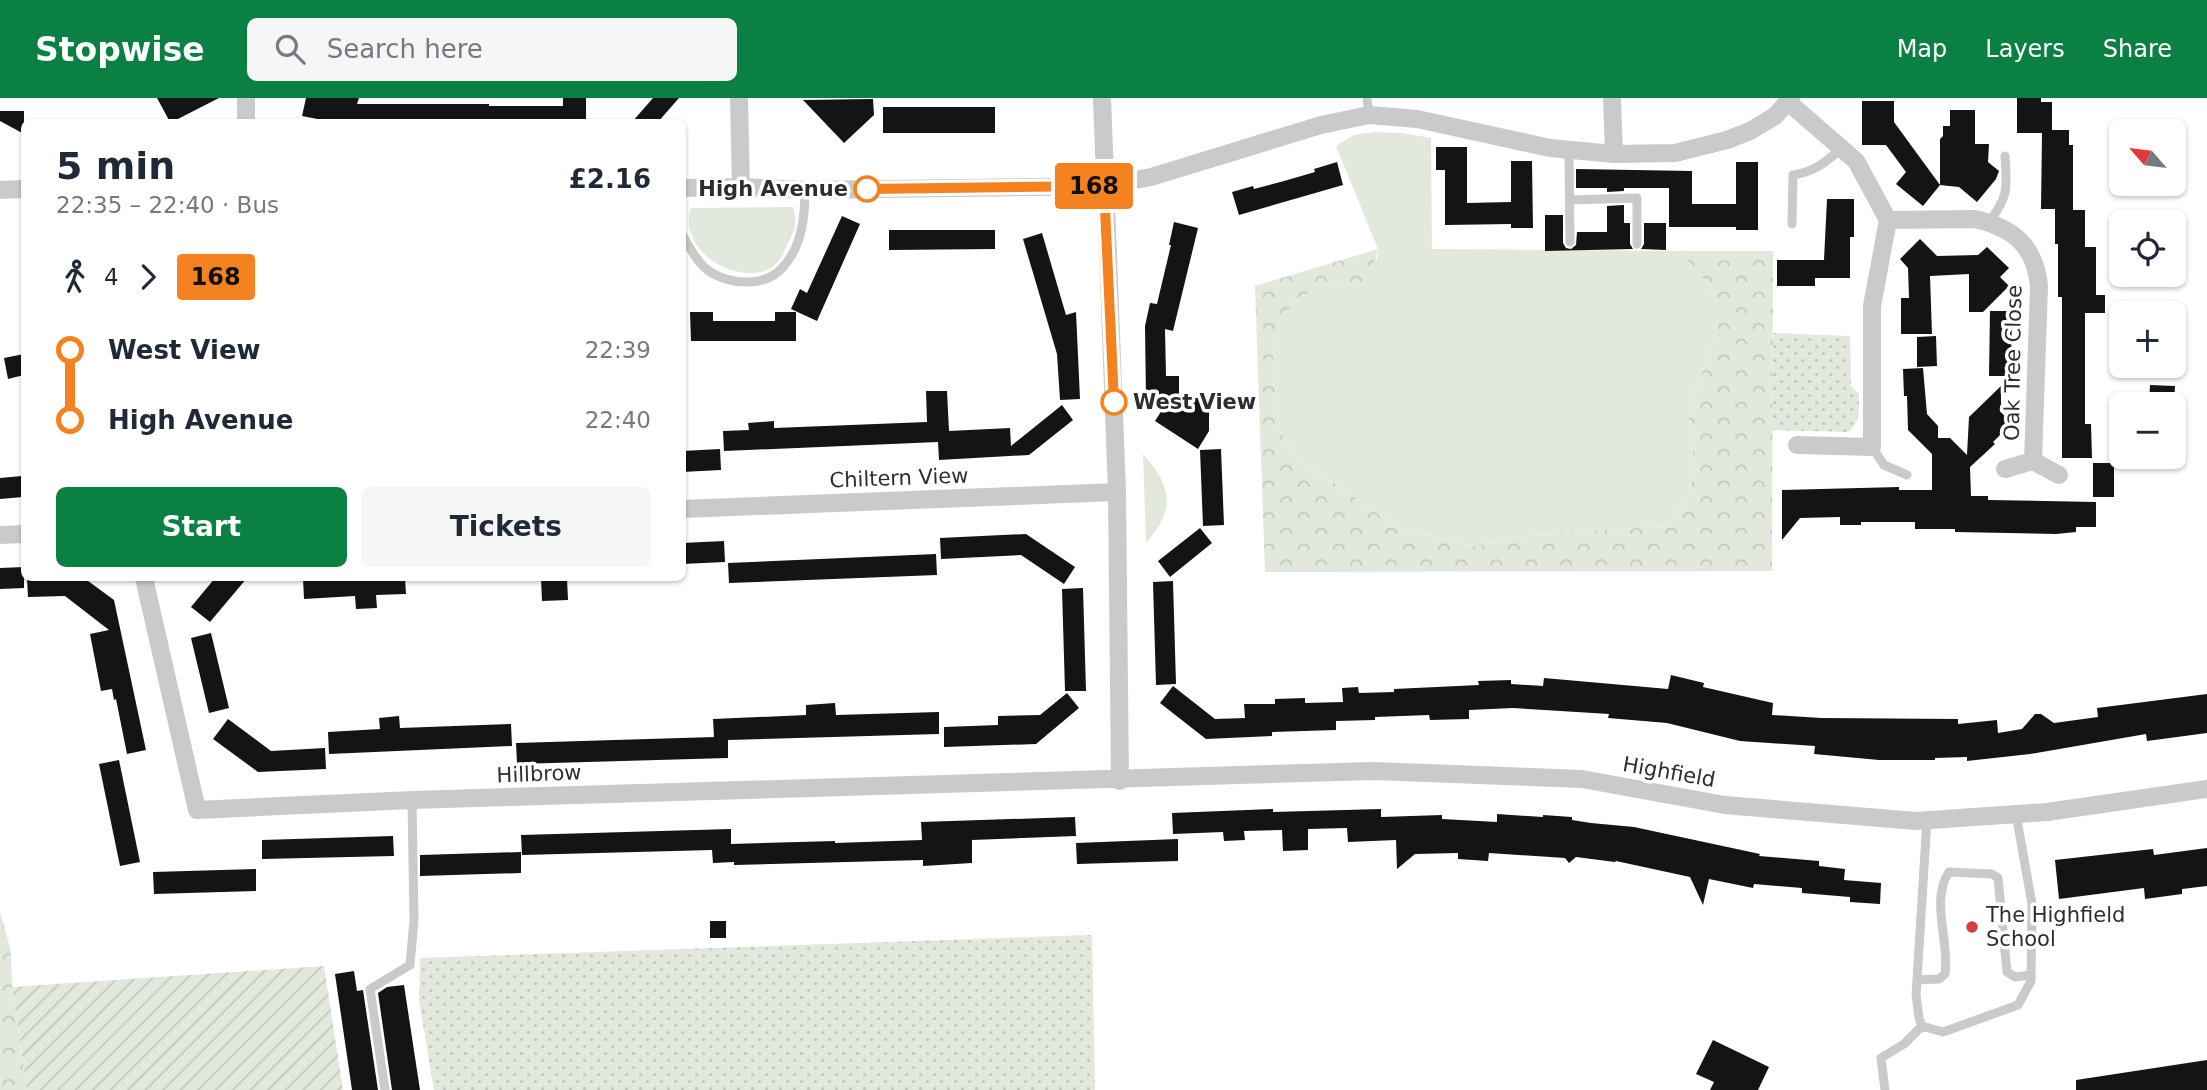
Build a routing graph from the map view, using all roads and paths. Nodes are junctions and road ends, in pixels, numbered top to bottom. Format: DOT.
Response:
graph roads {
  1 [pos="246,98"];
  2 [pos="739,98"];
  3 [pos="1102,98"];
  4 [pos="1612,98"];
  5 [pos="1790,100"];
  6 [pos="1368,106"];
  7 [pos="246,119"];
  8 [pos="1842,148"];
  9 [pos="1569,149"];
  10 [pos="1614,154"];
  11 [pos="2005,156"];
  12 [pos="1104,186"];
  13 [pos="741,187"];
  14 [pos="686,188"];
  15 [pos="21,189"];
  16 [pos="0,190"];
  17 [pos="805,190"];
  18 [pos="1570,200"];
  19 [pos="1888,220"];
  20 [pos="1989,222"];
  21 [pos="1792,224"];
  22 [pos="686,240"];
  23 [pos="1570,242"];
  24 [pos="1637,244"];
  25 [pos="1797,445"];
  26 [pos="1872,447"];
  27 [pos="2033,461"];
  28 [pos="2005,468"];
  29 [pos="1907,475"];
  30 [pos="2059,475"];
  31 [pos="1118,492"];
  32 [pos="686,509"];
  33 [pos="21,534"];
  34 [pos="0,535"];
  35 [pos="145,581"];
  36 [pos="1120,781"];
  37 [pos="2207,789"];
  38 [pos="412,800"];
  39 [pos="2016,814"];
  40 [pos="1927,820"];
  41 [pos="2031,975"];
  42 [pos="1917,980"];
  43 [pos="1922,1026"];
  44 [pos="385,1090"];
  45 [pos="1885,1090"];
  1 -- 7 [label="street"];
  2 -- 13 [label="street"];
  3 -- 12 [label="street"];
  4 -- 10 [label="street"];
  5 -- 8 [label="street"];
  5 -- 10 [label="street"];
  6 -- 9 [label="street"];
  6 -- 12 [label="street"];
  8 -- 19 [label="street"];
  8 -- 21 [label="lane"];
  9 -- 10 [label="street"];
  9 -- 18 [label="lane"];
  11 -- 20 [label="lane"];
  12 -- 17 [label="street"];
  12 -- 31 [label="street"];
  13 -- 14 [label="street"];
  13 -- 17 [label="street"];
  15 -- 16 [label="street"];
  17 -- 22 [label="lane"];
  18 -- 23 [label="lane"];
  18 -- 24 [label="lane"];
  19 -- 20 [label="street, Oak Tree Close"];
  19 -- 26 [label="street"];
  20 -- 27 [label="street, Oak Tree Close"];
  25 -- 26 [label="street"];
  26 -- 29 [label="lane"];
  27 -- 28 [label="street, Oak Tree Close"];
  27 -- 30 [label="street, Oak Tree Close"];
  31 -- 32 [label="street, Chiltern View"];
  31 -- 36 [label="street"];
  33 -- 34 [label="street"];
  35 -- 38 [label="street, Hillbrow"];
  36 -- 38 [label="street, Hillbrow"];
  36 -- 40 [label="street, Highfield"];
  37 -- 39 [label="street, Highfield"];
  38 -- 44 [label="lane"];
  39 -- 40 [label="street, Highfield"];
  39 -- 41 [label="lane"];
  40 -- 42 [label="lane"];
  41 -- 42 [label="lane"];
  41 -- 43 [label="lane"];
  42 -- 43 [label="lane"];
  43 -- 45 [label="lane"];
}
